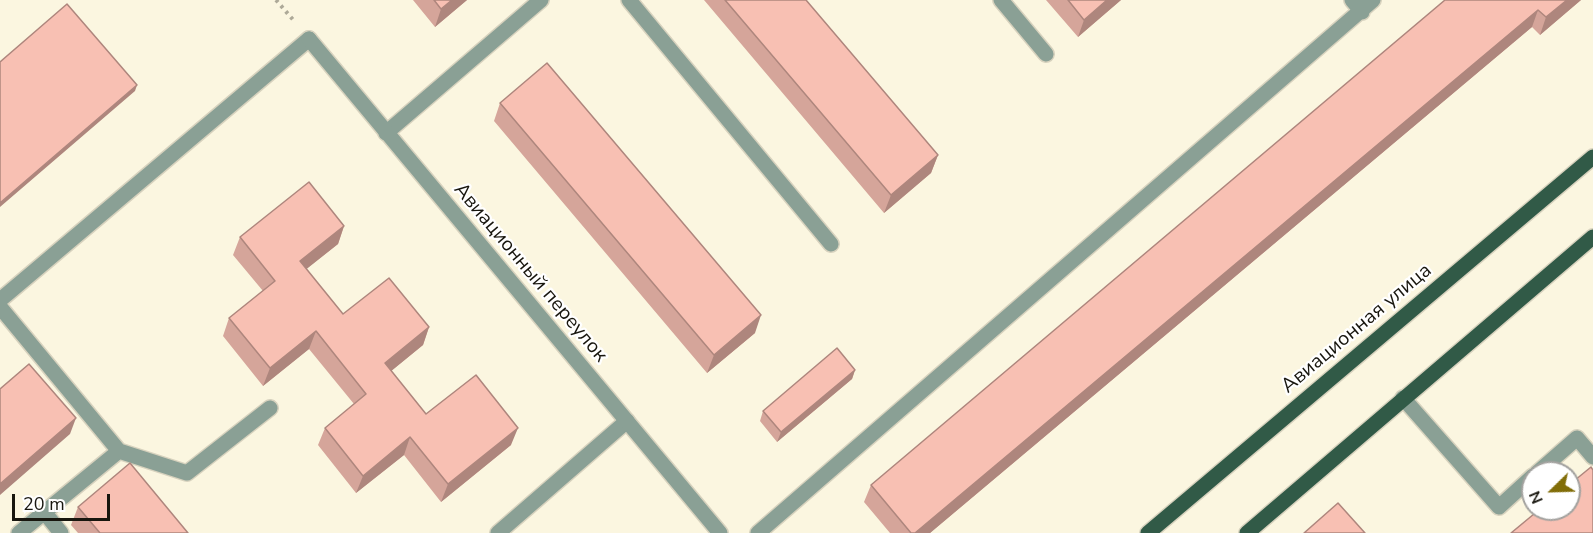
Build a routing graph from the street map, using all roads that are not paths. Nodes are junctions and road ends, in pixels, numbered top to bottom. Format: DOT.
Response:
graph roads {
  1 [pos="541,0"];
  2 [pos="629,0"];
  3 [pos="1001,0"];
  4 [pos="1374,0"];
  5 [pos="1357,6"];
  6 [pos="1046,54"];
  7 [pos="386,133"];
  8 [pos="1593,157"];
  9 [pos="1593,237"];
  10 [pos="831,244"];
  11 [pos="0,300"];
  12 [pos="0,307"];
  13 [pos="1403,398"];
  14 [pos="270,408"];
  15 [pos="627,421"];
  16 [pos="119,451"];
  17 [pos="1593,457"];
  18 [pos="1550,461"];
  19 [pos="1521,487"];
  20 [pos="45,513"];
  21 [pos="19,533"];
  22 [pos="61,533"];
  23 [pos="498,533"];
  24 [pos="720,533"];
  25 [pos="758,533"];
  26 [pos="1148,533"];
  27 [pos="1246,533"];
  1 -- 7 [label="street"];
  2 -- 10 [label="street"];
  3 -- 6 [label="street"];
  4 -- 5 [label="street"];
  5 -- 25 [label="street"];
  7 -- 11 [label="street, Авиационный переулок"];
  7 -- 15 [label="street, Авиационный переулок"];
  8 -- 26 [label="main road, Авиационная улица"];
  9 -- 13 [label="main road"];
  12 -- 16 [label="street"];
  13 -- 19 [label="street"];
  13 -- 27 [label="main road"];
  14 -- 16 [label="street"];
  15 -- 23 [label="street"];
  15 -- 24 [label="street, Авиационный переулок"];
  16 -- 20 [label="street"];
  17 -- 18 [label="street"];
  20 -- 21 [label="street"];
  20 -- 22 [label="street"];
}
